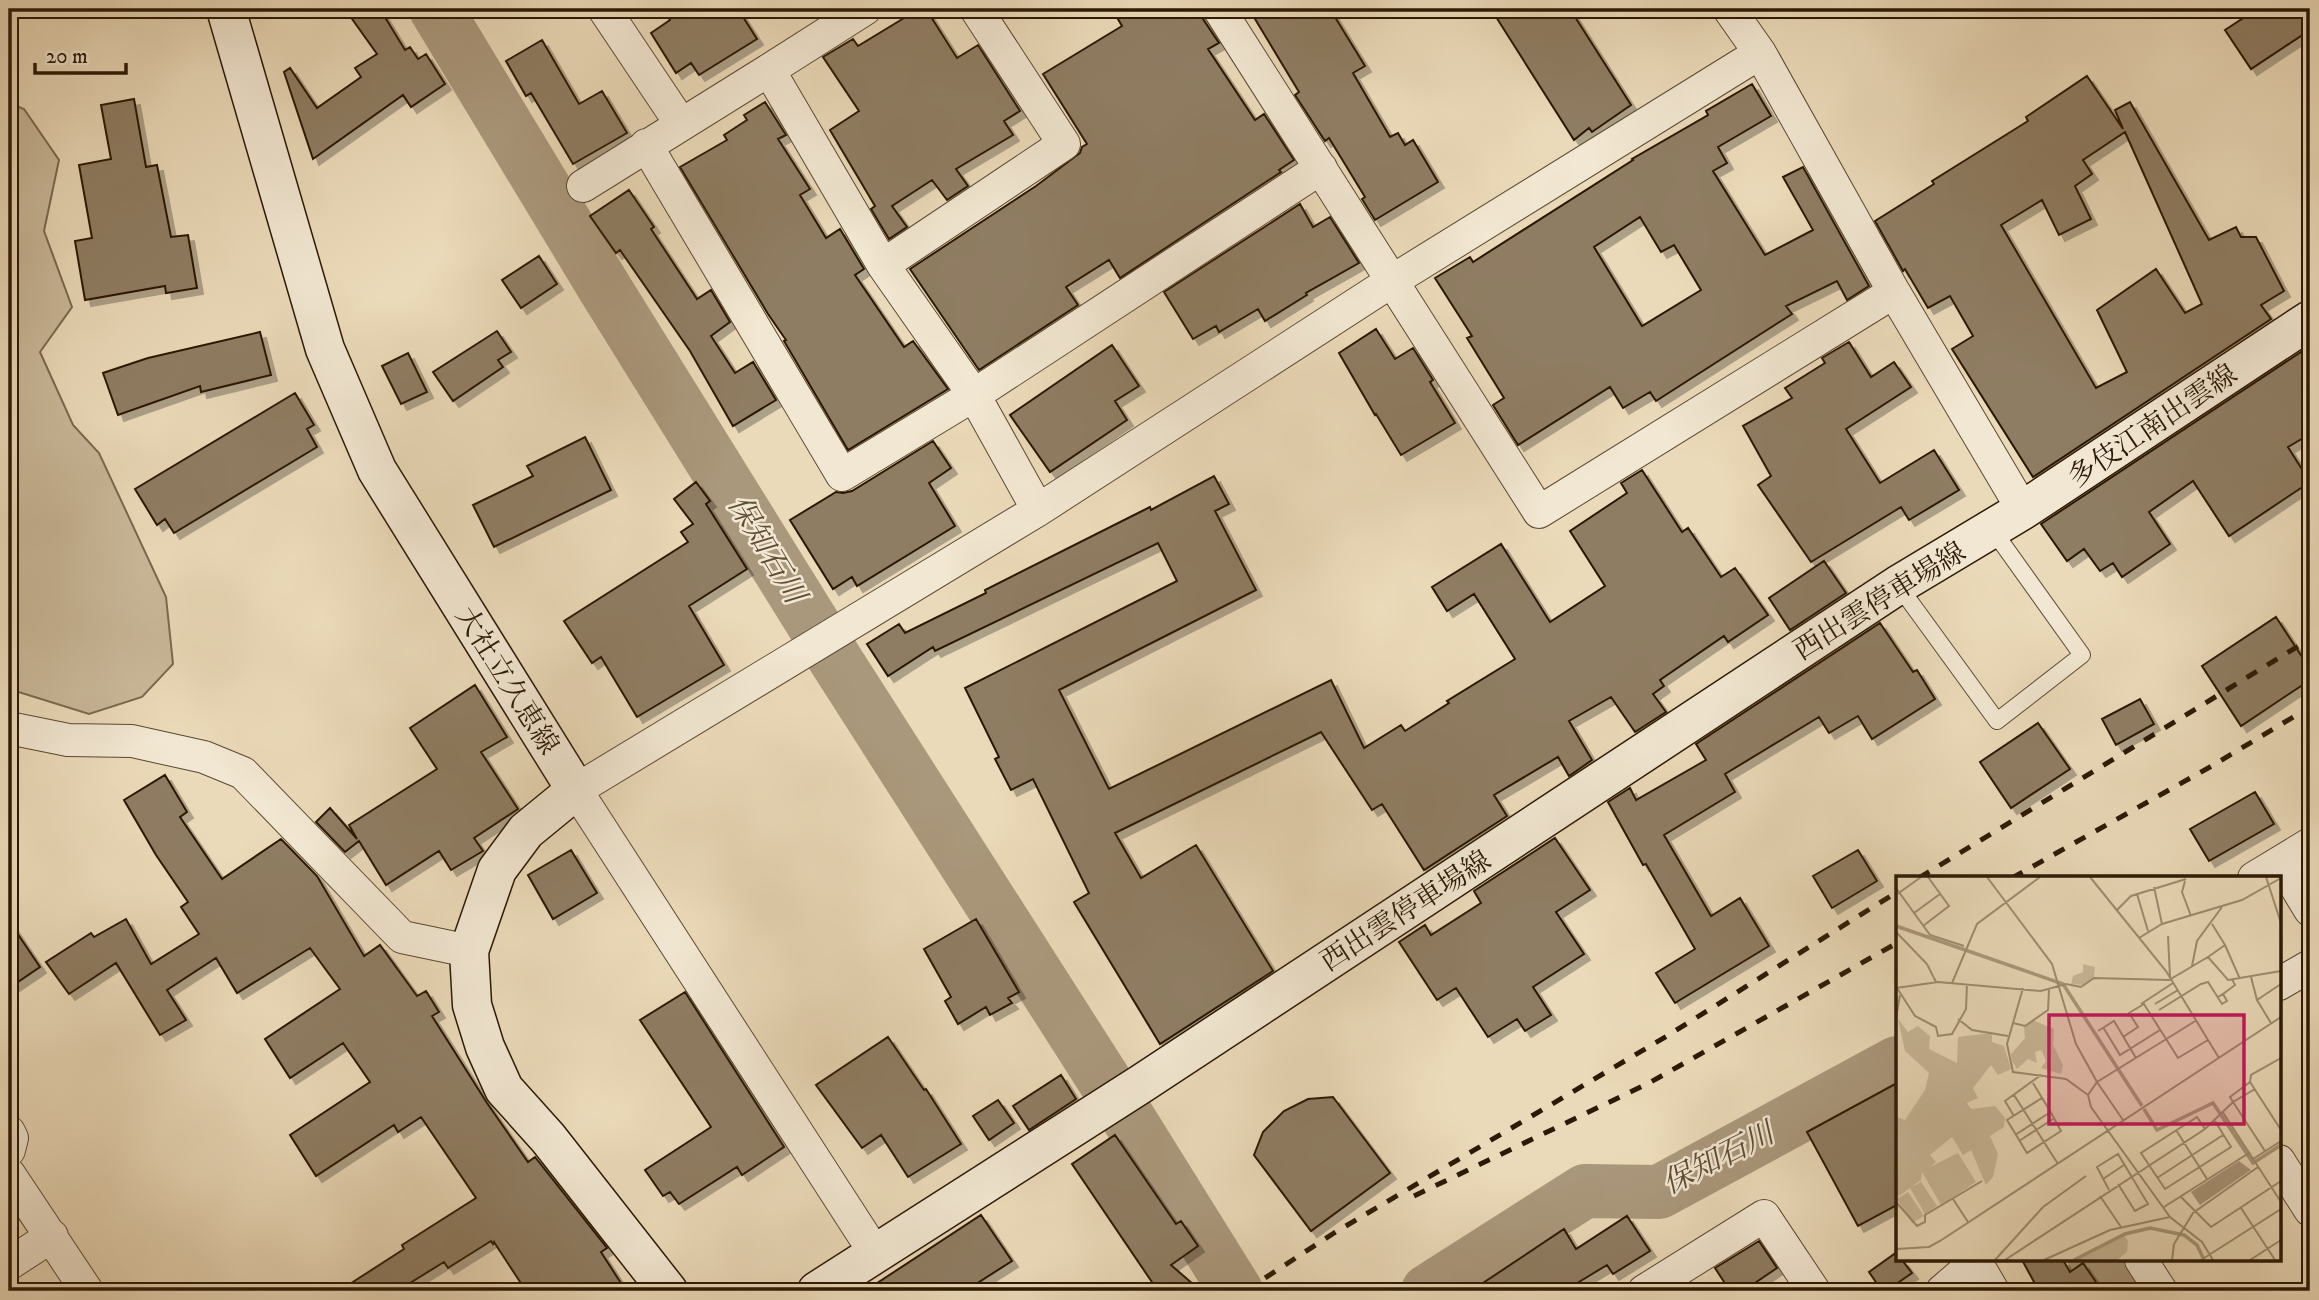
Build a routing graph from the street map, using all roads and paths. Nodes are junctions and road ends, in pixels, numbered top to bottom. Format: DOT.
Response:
graph roads {
  1 [pos="226,9"];
  2 [pos="604,9"];
  3 [pos="865,9"];
  4 [pos="976,9"];
  5 [pos="1219,9"];
  6 [pos="1729,9"];
  7 [pos="1760,53"];
  8 [pos="769,70"];
  9 [pos="681,124"];
  10 [pos="646,145"];
  11 [pos="1321,168"];
  12 [pos="583,186"];
  13 [pos="883,265"];
  14 [pos="1392,281"];
  15 [pos="1894,292"];
  16 [pos="2310,320"];
  17 [pos="974,395"];
  18 [pos="1038,510"];
  19 [pos="2008,519"];
  20 [pos="1898,585"];
  21 [pos="9,728"];
  22 [pos="576,790"];
  23 [pos="2310,844"];
  24 [pos="2281,862"];
  25 [pos="2257,876"];
  26 [pos="2310,910"];
  27 [pos="469,951"];
  28 [pos="2310,966"];
  29 [pos="2280,983"];
  30 [pos="9,1132"];
  31 [pos="9,1150"];
  32 [pos="2280,1163"];
  33 [pos="9,1174"];
  34 [pos="2310,1210"];
  35 [pos="52,1236"];
  36 [pos="875,1253"];
  37 [pos="1976,1262"];
  38 [pos="1978,1262"];
  39 [pos="2142,1262"];
  40 [pos="9,1264"];
  41 [pos="87,1291"];
  42 [pos="668,1291"];
  43 [pos="817,1291"];
  44 [pos="1644,1291"];
  45 [pos="1814,1291"];
  46 [pos="1942,1291"];
  47 [pos="1993,1291"];
  48 [pos="2161,1291"];
  1 -- 22 [label="main road, 大社立久恵線"];
  2 -- 9 [label="street"];
  3 -- 8 [label="street"];
  4 -- 13 [label="street"];
  5 -- 11 [label="street"];
  6 -- 7 [label="street"];
  7 -- 14 [label="street"];
  7 -- 15 [label="street"];
  8 -- 9 [label="street"];
  8 -- 13 [label="street"];
  9 -- 10 [label="street"];
  10 -- 12 [label="street"];
  10 -- 17 [label="street"];
  11 -- 14 [label="street"];
  11 -- 17 [label="street"];
  13 -- 17 [label="street"];
  14 -- 15 [label="street"];
  14 -- 18 [label="street"];
  15 -- 19 [label="street"];
  16 -- 19 [label="main road, 多伎江南出雲線"];
  17 -- 18 [label="street"];
  18 -- 22 [label="street"];
  19 -- 20 [label="main road, 西出雲停車場線"];
  19 -- 20 [label="lane"];
  20 -- 36 [label="main road, 西出雲停車場線"];
  21 -- 27 [label="street"];
  22 -- 27 [label="main road"];
  22 -- 36 [label="street"];
  23 -- 24 [label="street"];
  24 -- 25 [label="street"];
  24 -- 26 [label="street"];
  27 -- 42 [label="main road"];
  28 -- 29 [label="street"];
  30 -- 31 [label="street"];
  32 -- 34 [label="street"];
  33 -- 35 [label="street"];
  35 -- 40 [label="street"];
  35 -- 41 [label="street"];
  36 -- 43 [label="main road, 西出雲停車場線"];
  37 -- 46 [label="street"];
  38 -- 47 [label="street"];
  39 -- 48 [label="street"];
  44 -- 45 [label="street"];
}
